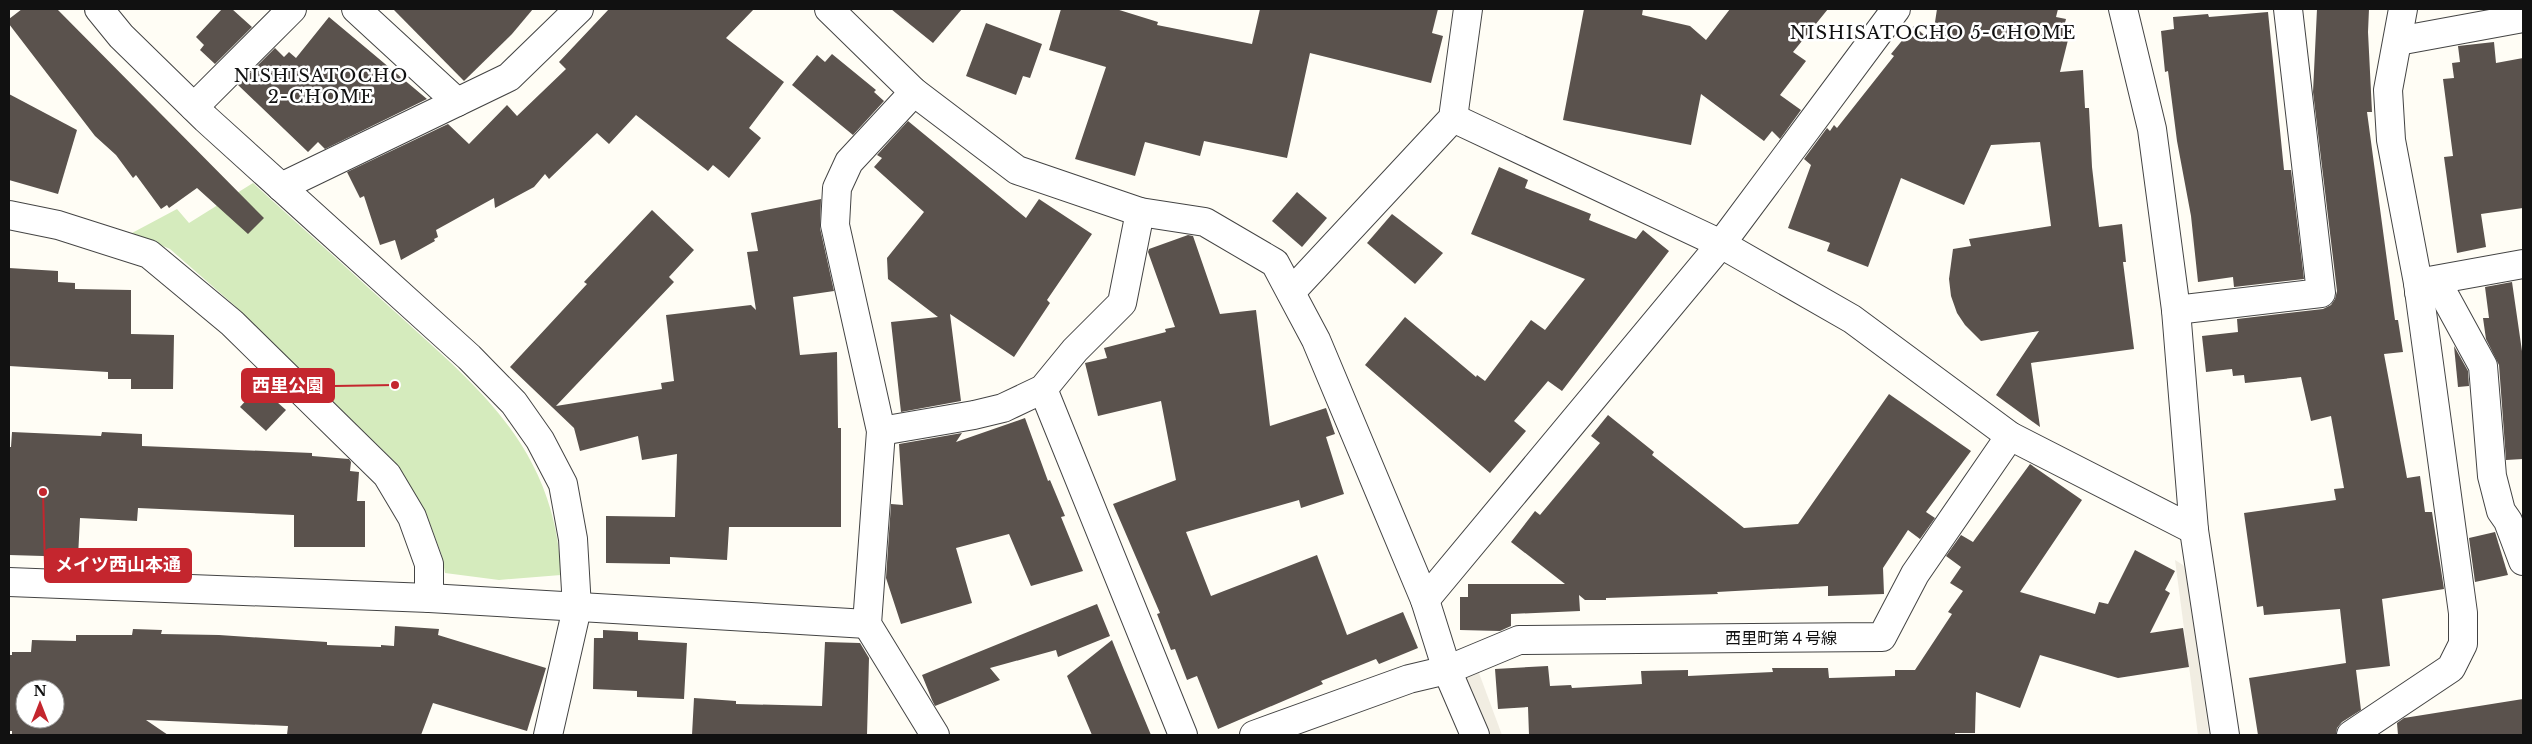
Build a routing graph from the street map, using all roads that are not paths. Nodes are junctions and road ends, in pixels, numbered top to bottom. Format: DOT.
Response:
graph roads {
  1 [pos="99,9"];
  2 [pos="292,9"];
  3 [pos="356,9"];
  4 [pos="579,9"];
  5 [pos="829,9"];
  6 [pos="1468,9"];
  7 [pos="1896,9"];
  8 [pos="2123,9"];
  9 [pos="2288,9"];
  10 [pos="2403,9"];
  11 [pos="2523,18"];
  12 [pos="2398,41"];
  13 [pos="914,92"];
  14 [pos="457,102"];
  15 [pos="194,107"];
  16 [pos="1453,118"];
  17 [pos="281,187"];
  18 [pos="1140,212"];
  19 [pos="9,215"];
  20 [pos="1722,244"];
  21 [pos="2523,264"];
  22 [pos="2419,287"];
  23 [pos="1291,292"];
  24 [pos="2176,310"];
  25 [pos="1043,389"];
  26 [pos="881,431"];
  27 [pos="2010,436"];
  28 [pos="2194,530"];
  29 [pos="2523,561"];
  30 [pos="9,582"];
  31 [pos="429,598"];
  32 [pos="1425,600"];
  33 [pos="577,608"];
  34 [pos="866,624"];
  35 [pos="1448,670"];
  36 [pos="548,735"];
  37 [pos="935,735"];
  38 [pos="1183,735"];
  39 [pos="1254,735"];
  40 [pos="1475,735"];
  41 [pos="2225,735"];
  42 [pos="2351,735"];
  1 -- 15 [label="street"];
  2 -- 15 [label="street"];
  3 -- 14 [label="street"];
  4 -- 14 [label="street"];
  5 -- 13 [label="street"];
  6 -- 16 [label="street"];
  7 -- 20 [label="street"];
  8 -- 24 [label="street"];
  9 -- 24 [label="street"];
  10 -- 12 [label="street"];
  11 -- 12 [label="street"];
  12 -- 22 [label="street"];
  13 -- 18 [label="street"];
  13 -- 26 [label="street"];
  14 -- 17 [label="street"];
  15 -- 17 [label="street"];
  16 -- 20 [label="street"];
  16 -- 23 [label="street"];
  17 -- 33 [label="street"];
  18 -- 23 [label="street"];
  18 -- 25 [label="street"];
  19 -- 31 [label="street"];
  20 -- 27 [label="street"];
  20 -- 32 [label="street"];
  21 -- 22 [label="street"];
  22 -- 29 [label="street"];
  22 -- 42 [label="street"];
  23 -- 32 [label="street"];
  24 -- 28 [label="street"];
  25 -- 26 [label="street"];
  25 -- 38 [label="street"];
  26 -- 34 [label="street"];
  27 -- 28 [label="street"];
  27 -- 35 [label="street, 西里町第４号線"];
  28 -- 41 [label="street"];
  30 -- 31 [label="street"];
  31 -- 33 [label="street"];
  32 -- 35 [label="street"];
  33 -- 34 [label="street"];
  33 -- 36 [label="street"];
  34 -- 37 [label="street"];
  35 -- 39 [label="street"];
  35 -- 40 [label="street"];
}
